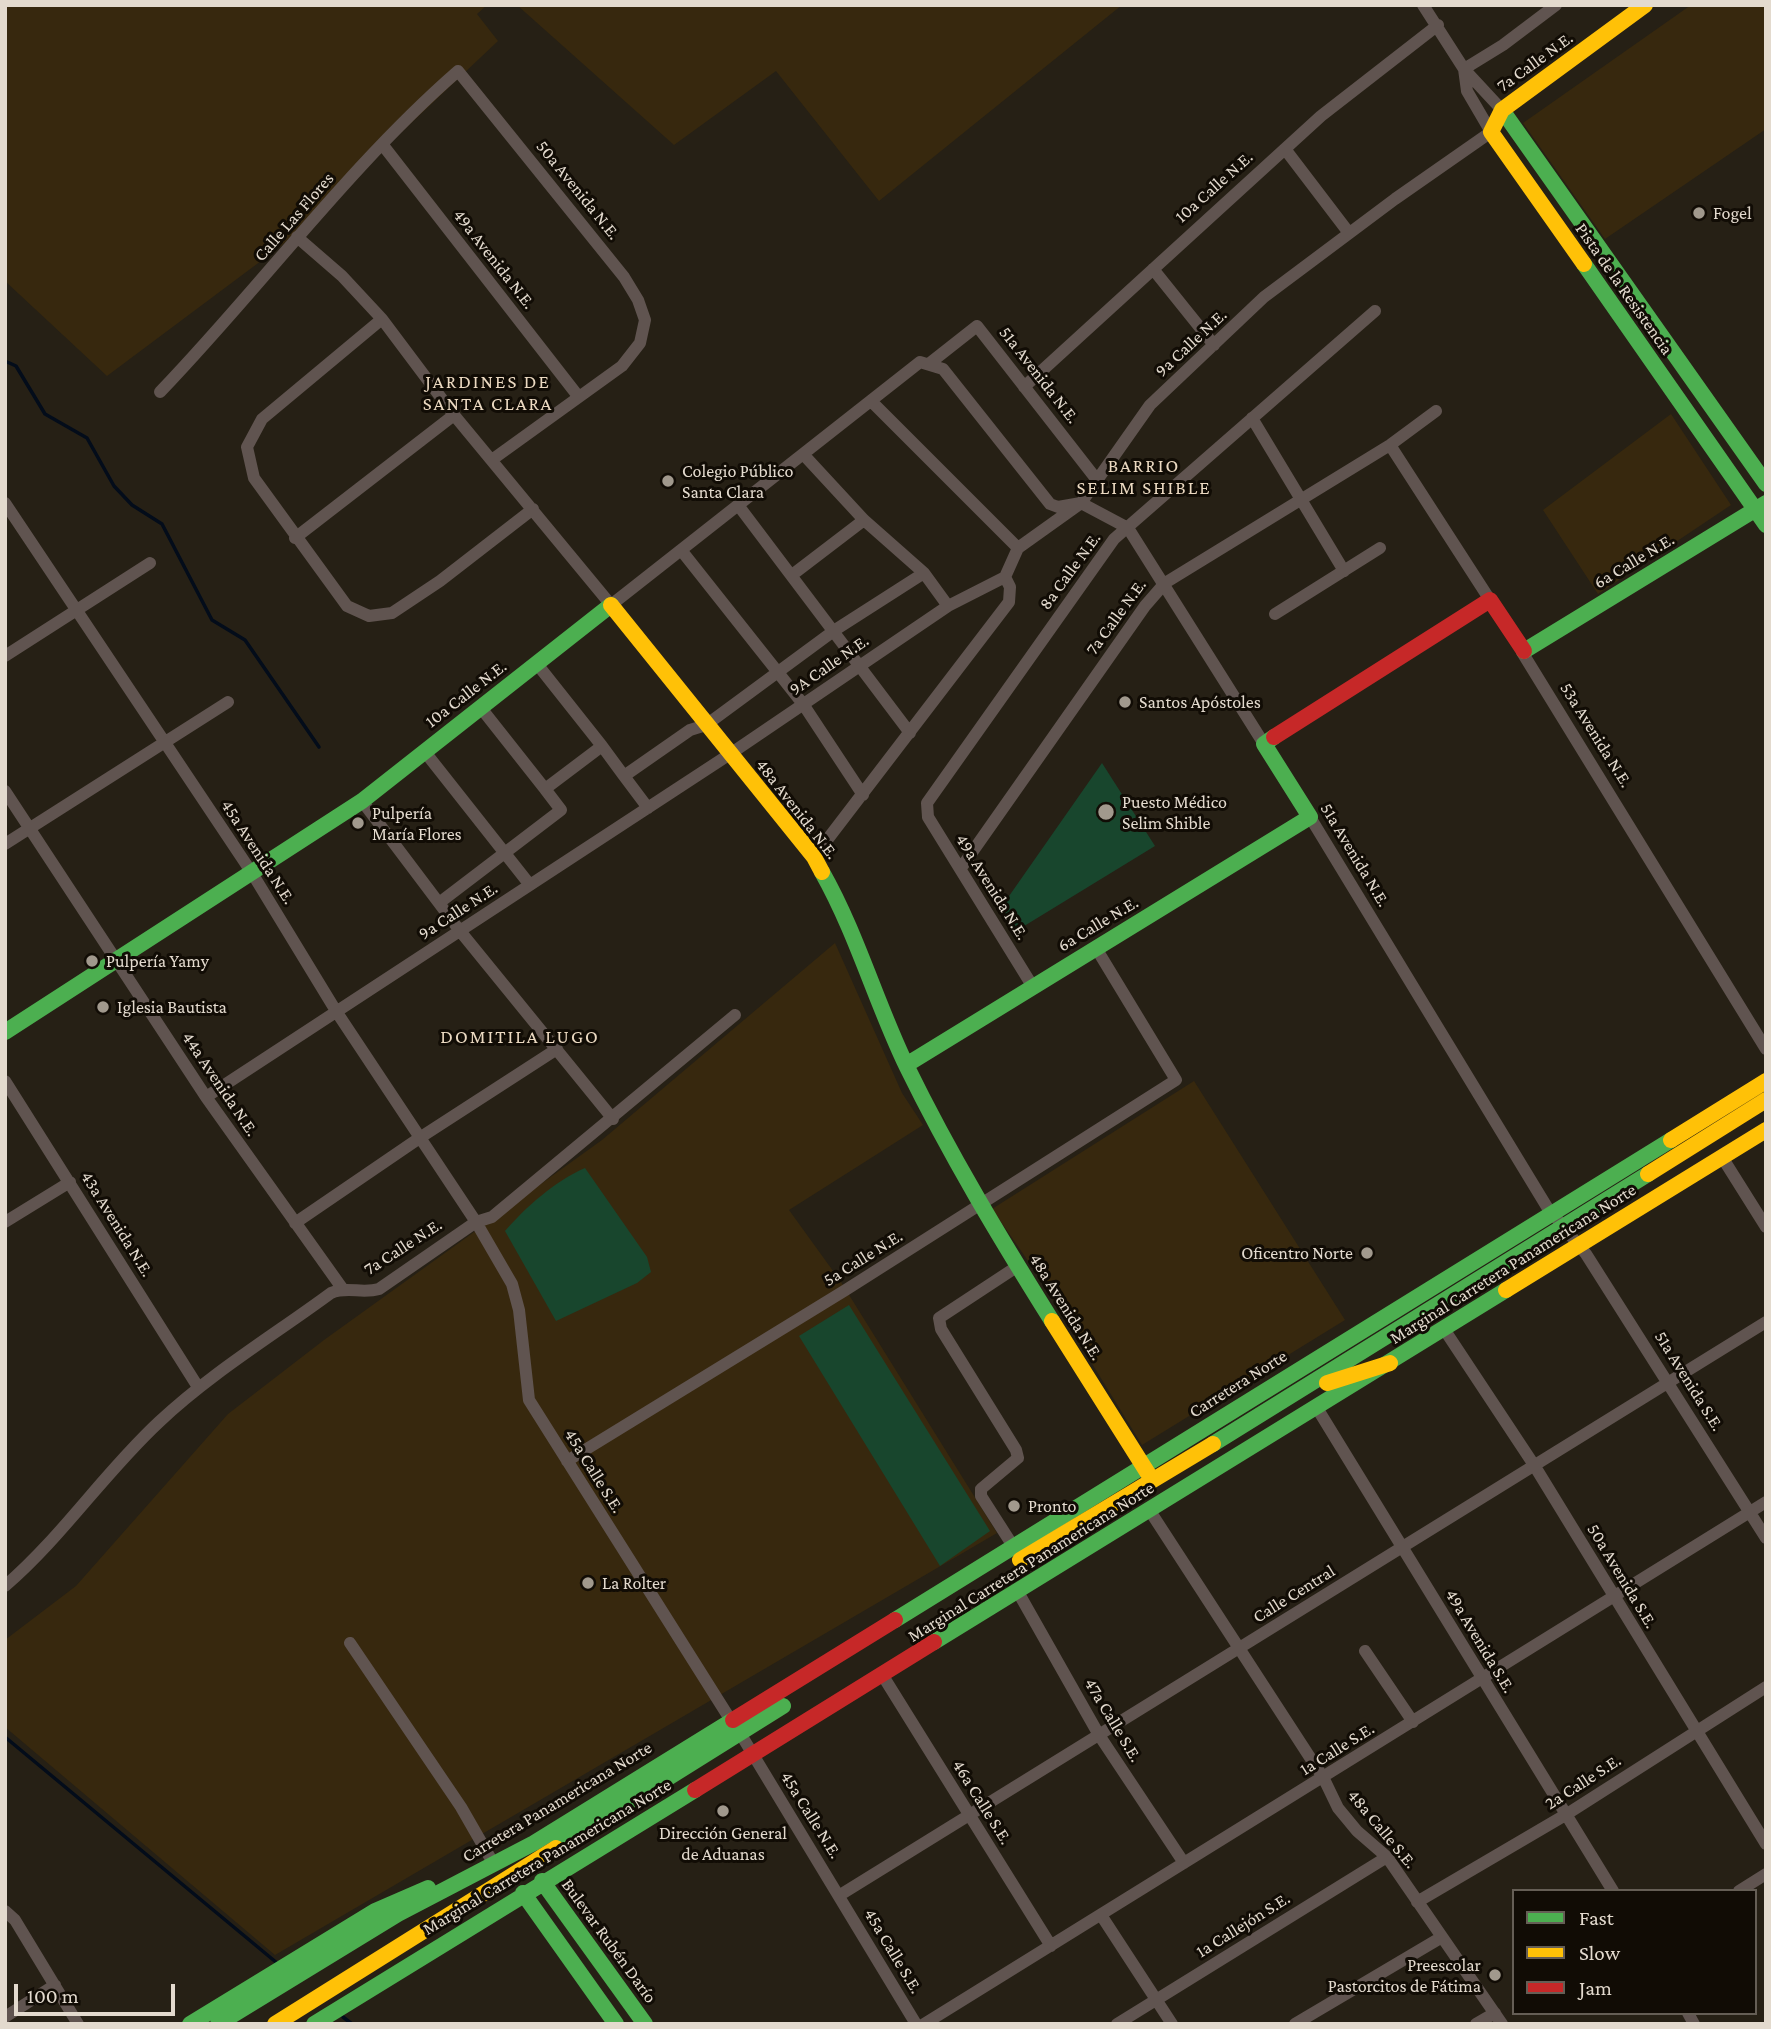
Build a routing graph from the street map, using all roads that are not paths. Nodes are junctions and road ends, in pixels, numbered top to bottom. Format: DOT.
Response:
graph roads {
  1 [pos="1423,5"];
  2 [pos="1556,5"];
  3 [pos="1645,5"];
  4 [pos="1438,25"];
  5 [pos="1464,69"];
  6 [pos="458,71"];
  7 [pos="1502,110"];
  8 [pos="1491,132"];
  9 [pos="382,144"];
  10 [pos="1285,149"];
  11 [pos="1349,233"];
  12 [pos="297,237"];
  13 [pos="1153,269"];
  14 [pos="1376,312"];
  15 [pos="382,319"];
  16 [pos="977,326"];
  17 [pos="1214,345"];
  18 [pos="930,363"];
  19 [pos="1024,387"];
  20 [pos="160,392"];
  21 [pos="578,396"];
  22 [pos="871,401"];
  23 [pos="1436,411"];
  24 [pos="454,415"];
  25 [pos="1252,418"];
  26 [pos="1390,445"];
  27 [pos="803,454"];
  28 [pos="493,458"];
  29 [pos="1097,480"];
  30 [pos="1766,484"];
  31 [pos="1300,500"];
  32 [pos="5,503"];
  33 [pos="1081,503"];
  34 [pos="738,505"];
  35 [pos="1760,506"];
  36 [pos="533,509"];
  37 [pos="864,520"];
  38 [pos="1766,525"];
  39 [pos="1128,528"];
  40 [pos="295,538"];
  41 [pos="1018,548"];
  42 [pos="1380,548"];
  43 [pos="681,550"];
  44 [pos="150,563"];
  45 [pos="1344,571"];
  46 [pos="924,573"];
  47 [pos="792,575"];
  48 [pos="1005,577"];
  49 [pos="1165,583"];
  50 [pos="1490,600"];
  51 [pos="611,605"];
  52 [pos="948,606"];
  53 [pos="76,611"];
  54 [pos="1275,614"];
  55 [pos="835,630"];
  56 [pos="1522,652"];
  57 [pos="5,656"];
  58 [pos="537,664"];
  59 [pos="858,666"];
  60 [pos="777,672"];
  61 [pos="228,702"];
  62 [pos="803,704"];
  63 [pos="481,708"];
  64 [pos="706,725"];
  65 [pos="910,733"];
  66 [pos="165,742"];
  67 [pos="1264,744"];
  68 [pos="602,746"];
  69 [pos="425,752"];
  70 [pos="730,754"];
  71 [pos="624,776"];
  72 [pos="545,789"];
  73 [pos="5,791"];
  74 [pos="863,795"];
  75 [pos="362,801"];
  76 [pos="927,803"];
  77 [pos="648,808"];
  78 [pos="1310,817"];
  79 [pos="31,828"];
  80 [pos="5,844"];
  81 [pos="504,852"];
  82 [pos="814,857"];
  83 [pos="961,868"];
  84 [pos="251,873"];
  85 [pos="530,885"];
  86 [pos="439,903"];
  87 [pos="460,931"];
  88 [pos="1096,948"];
  89 [pos="118,960"];
  90 [pos="1033,987"];
  91 [pos="336,1011"];
  92 [pos="735,1016"];
  93 [pos="5,1031"];
  94 [pos="557,1049"];
  95 [pos="1766,1049"];
  96 [pos="906,1065"];
  97 [pos="1766,1068"];
  98 [pos="5,1081"];
  99 [pos="1766,1081"];
  100 [pos="206,1097"];
  101 [pos="1766,1100"];
  102 [pos="1766,1105"];
  103 [pos="613,1119"];
  104 [pos="1736,1119"];
  105 [pos="1766,1130"];
  106 [pos="421,1137"];
  107 [pos="1647,1154"];
  108 [pos="1722,1157"];
  109 [pos="70,1182"];
  110 [pos="980,1206"];
  111 [pos="1552,1213"];
  112 [pos="5,1222"];
  113 [pos="476,1222"];
  114 [pos="295,1223"];
  115 [pos="1563,1226"];
  116 [pos="1766,1227"];
  117 [pos="1579,1245"];
  118 [pos="1018,1266"];
  119 [pos="342,1288"];
  120 [pos="1766,1322"];
  121 [pos="1444,1329"];
  122 [pos="1390,1363"];
  123 [pos="1670,1382"];
  124 [pos="198,1387"];
  125 [pos="1298,1392"];
  126 [pos="1318,1408"];
  127 [pos="566,1461"];
  128 [pos="1143,1465"];
  129 [pos="1534,1465"];
  130 [pos="1152,1480"];
  131 [pos="1766,1502"];
  132 [pos="1150,1511"];
  133 [pos="1749,1512"];
  134 [pos="1766,1538"];
  135 [pos="1013,1546"];
  136 [pos="1403,1547"];
  137 [pos="5,1586"];
  138 [pos="1018,1592"];
  139 [pos="1614,1599"];
  140 [pos="350,1643"];
  141 [pos="1238,1649"];
  142 [pos="1365,1651"];
  143 [pos="883,1676"];
  144 [pos="1482,1679"];
  145 [pos="1766,1687"];
  146 [pos="1413,1722"];
  147 [pos="735,1726"];
  148 [pos="1697,1729"];
  149 [pos="1099,1734"];
  150 [pos="753,1754"];
  151 [pos="1324,1779"];
  152 [pos="1567,1814"];
  153 [pos="969,1815"];
  154 [pos="534,1843"];
  155 [pos="1766,1844"];
  156 [pos="1387,1857"];
  157 [pos="492,1861"];
  158 [pos="1184,1863"];
  159 [pos="1766,1874"];
  160 [pos="542,1881"];
  161 [pos="1613,1889"];
  162 [pos="1742,1889"];
  163 [pos="523,1893"];
  164 [pos="840,1895"];
  165 [pos="1417,1902"];
  166 [pos="5,1911"];
  167 [pos="1101,1915"];
  168 [pos="1442,1937"];
  169 [pos="1051,1946"];
  170 [pos="55,1985"];
  171 [pos="1156,1999"];
  172 [pos="5,2017"];
  173 [pos="1498,2018"];
  174 [pos="78,2024"];
  175 [pos="190,2024"];
  176 [pos="218,2024"];
  177 [pos="275,2024"];
  178 [pos="314,2024"];
  179 [pos="616,2024"];
  180 [pos="645,2024"];
  181 [pos="916,2024"];
  182 [pos="925,2024"];
  183 [pos="1117,2024"];
  184 [pos="1172,2024"];
  185 [pos="1295,2024"];
  186 [pos="1476,2024"];
  1 -- 4 [label="street, Pista de la Resistencia"];
  2 -- 5 [label="street"];
  3 -- 7 [label="main road, 7a Calle N.E."];
  4 -- 5 [label="street, Pista de la Resistencia"];
  4 -- 10 [label="street, 10a Calle N.E."];
  5 -- 7 [label="street, Pista de la Resistencia"];
  5 -- 8 [label="street, Pista de la Resistencia"];
  6 -- 9 [label="street, Calle Las Flores"];
  6 -- 21 [label="street, 50a Avenida N.E."];
  7 -- 8 [label="main road, 7a Calle N.E."];
  7 -- 30 [label="main road, Pista de la Resistencia"];
  8 -- 11 [label="street, 9a Calle N.E."];
  8 -- 35 [label="main road, Pista de la Resistencia"];
  9 -- 12 [label="street, Calle Las Flores"];
  9 -- 21 [label="street, 49a Avenida N.E."];
  10 -- 11 [label="street"];
  10 -- 13 [label="street, 10a Calle N.E."];
  11 -- 17 [label="street, 9a Calle N.E."];
  12 -- 15 [label="street, 48a Avenida N.E."];
  12 -- 20 [label="street, Calle Las Flores"];
  13 -- 17 [label="street"];
  13 -- 19 [label="street, 10a Calle N.E."];
  14 -- 25 [label="street, 8a Calle N.E."];
  15 -- 24 [label="street, 48a Avenida N.E."];
  15 -- 40 [label="street"];
  16 -- 18 [label="street, 10a Calle N.E."];
  16 -- 19 [label="street, 51a Avenida N.E."];
  17 -- 29 [label="street, 9a Calle N.E."];
  18 -- 22 [label="street, 10a Calle N.E."];
  18 -- 33 [label="street"];
  19 -- 29 [label="street, 51a Avenida N.E."];
  21 -- 28 [label="street"];
  22 -- 27 [label="street, 10a Calle N.E."];
  22 -- 41 [label="street"];
  23 -- 26 [label="street, 7a Calle N.E."];
  24 -- 28 [label="street, 48a Avenida N.E."];
  24 -- 40 [label="street"];
  25 -- 31 [label="street"];
  25 -- 39 [label="street, 8a Calle N.E."];
  26 -- 31 [label="street, 7a Calle N.E."];
  26 -- 50 [label="street, 53a Avenida N.E."];
  27 -- 34 [label="street, 10a Calle N.E."];
  27 -- 37 [label="street"];
  28 -- 36 [label="street, 48a Avenida N.E."];
  29 -- 33 [label="street, 9a Calle N.E."];
  31 -- 45 [label="street"];
  31 -- 49 [label="street, 7a Calle N.E."];
  32 -- 53 [label="street, 45a Avenida N.E."];
  33 -- 39 [label="street, 51a Avenida N.E."];
  33 -- 41 [label="street, 9a Calle N.E."];
  34 -- 43 [label="street, 10a Calle N.E."];
  34 -- 47 [label="street"];
  35 -- 38 [label="main road, Pista de la Resistencia"];
  35 -- 56 [label="main road, 6a Calle N.E."];
  36 -- 40 [label="street"];
  36 -- 51 [label="street, 48a Avenida N.E."];
  37 -- 46 [label="street"];
  37 -- 47 [label="street"];
  39 -- 49 [label="street, 51a Avenida N.E."];
  39 -- 76 [label="street, 8a Calle N.E."];
  41 -- 48 [label="street"];
  42 -- 45 [label="street"];
  43 -- 51 [label="street, 10a Calle N.E."];
  43 -- 60 [label="street"];
  44 -- 53 [label="street"];
  45 -- 54 [label="street"];
  46 -- 52 [label="street"];
  46 -- 55 [label="street"];
  47 -- 55 [label="street"];
  48 -- 52 [label="street"];
  48 -- 65 [label="street"];
  49 -- 67 [label="street, 51a Avenida N.E."];
  49 -- 83 [label="street, 7a Calle N.E."];
  50 -- 56 [label="main road, 53a Avenida N.E."];
  50 -- 67 [label="main road"];
  51 -- 58 [label="main road, 10a Calle N.E."];
  51 -- 64 [label="main road, 48a Avenida N.E."];
  52 -- 59 [label="street, 9A Calle N.E."];
  53 -- 57 [label="street"];
  53 -- 66 [label="street, 45a Avenida N.E."];
  55 -- 59 [label="street"];
  55 -- 60 [label="street"];
  56 -- 95 [label="street, 53a Avenida N.E."];
  58 -- 63 [label="main road, 10a Calle N.E."];
  58 -- 68 [label="street"];
  59 -- 62 [label="street, 9A Calle N.E."];
  59 -- 65 [label="street"];
  60 -- 62 [label="street"];
  60 -- 64 [label="street"];
  61 -- 66 [label="street"];
  62 -- 70 [label="street, 9A Calle N.E."];
  62 -- 74 [label="street"];
  63 -- 69 [label="main road, 10a Calle N.E."];
  63 -- 72 [label="street"];
  64 -- 70 [label="main road, 48a Avenida N.E."];
  64 -- 71 [label="street"];
  65 -- 74 [label="street"];
  66 -- 79 [label="street"];
  66 -- 84 [label="street, 45a Avenida N.E."];
  67 -- 78 [label="main road, 51a Avenida N.E."];
  68 -- 71 [label="street"];
  68 -- 72 [label="street"];
  69 -- 75 [label="main road, 10a Calle N.E."];
  69 -- 81 [label="street"];
  70 -- 77 [label="street, 9a Calle N.E."];
  70 -- 82 [label="main road, 48a Avenida N.E."];
  71 -- 77 [label="street"];
  72 -- 81 [label="street"];
  73 -- 79 [label="street, 44a Avenida N.E."];
  74 -- 82 [label="street"];
  75 -- 84 [label="main road, 10a Calle N.E."];
  75 -- 86 [label="street"];
  76 -- 83 [label="street, 49a Avenida N.E."];
  77 -- 85 [label="street, 9a Calle N.E."];
  78 -- 88 [label="main road, 6a Calle N.E."];
  78 -- 111 [label="street, 51a Avenida N.E."];
  79 -- 80 [label="street"];
  79 -- 89 [label="street, 44a Avenida N.E."];
  81 -- 85 [label="street"];
  81 -- 86 [label="street"];
  82 -- 96 [label="main road, 48a Avenida N.E."];
  83 -- 90 [label="street, 49a Avenida N.E."];
  84 -- 89 [label="main road, 10a Calle N.E."];
  84 -- 91 [label="street, 45a Avenida N.E."];
  85 -- 87 [label="street, 9a Calle N.E."];
  86 -- 87 [label="street"];
  87 -- 91 [label="street, 9a Calle N.E."];
  87 -- 94 [label="street"];
  88 -- 90 [label="main road, 6a Calle N.E."];
  88 -- 110 [label="street, 5a Calle N.E."];
  89 -- 93 [label="main road, 10a Calle N.E."];
  89 -- 100 [label="street, 44a Avenida N.E."];
  90 -- 96 [label="main road, 6a Calle N.E."];
  91 -- 100 [label="street, 9a Calle N.E."];
  91 -- 106 [label="street, 45a Avenida N.E."];
  92 -- 103 [label="street, 7a Calle N.E."];
  94 -- 103 [label="street"];
  94 -- 106 [label="street"];
  96 -- 110 [label="main road, 48a Avenida N.E."];
  97 -- 107 [label="main road"];
  98 -- 109 [label="street, 43a Avenida N.E."];
  99 -- 107 [label="main road, Carretera Norte"];
  100 -- 114 [label="street, 44a Avenida N.E."];
  101 -- 104 [label="main road"];
  102 -- 104 [label="main road"];
  103 -- 113 [label="street, 7a Calle N.E."];
  104 -- 115 [label="main road"];
  105 -- 108 [label="main road, Marginal Carretera Panamericana Norte"];
  106 -- 113 [label="street, 45a Avenida N.E."];
  106 -- 114 [label="street"];
  107 -- 111 [label="main road, Carretera Norte"];
  108 -- 116 [label="street"];
  108 -- 117 [label="main road, Marginal Carretera Panamericana Norte"];
  109 -- 112 [label="street"];
  109 -- 124 [label="street, 43a Avenida N.E."];
  110 -- 118 [label="main road, 48a Avenida N.E."];
  110 -- 127 [label="street, 5a Calle N.E."];
  111 -- 115 [label="street, 51a Avenida N.E."];
  111 -- 128 [label="main road, Carretera Norte"];
  113 -- 119 [label="street, 7a Calle N.E."];
  113 -- 127 [label="street, 45a Calle S.E."];
  114 -- 119 [label="street, 44a Avenida N.E."];
  115 -- 117 [label="street, 51a Avenida N.E."];
  115 -- 125 [label="main road"];
  117 -- 121 [label="main road, Marginal Carretera Panamericana Norte"];
  117 -- 123 [label="street, 51a Avenida S.E."];
  118 -- 128 [label="main road, 48a Avenida N.E."];
  118 -- 135 [label="street"];
  119 -- 124 [label="street"];
  120 -- 123 [label="street, Calle Central"];
  121 -- 122 [label="main road, Marginal Carretera Panamericana Norte"];
  121 -- 129 [label="street, 50a Avenida S.E."];
  122 -- 125 [label="main road"];
  122 -- 126 [label="main road, Marginal Carretera Panamericana Norte"];
  123 -- 129 [label="street, Calle Central"];
  123 -- 133 [label="street, 51a Avenida S.E."];
  124 -- 137 [label="street"];
  125 -- 130 [label="main road"];
  126 -- 132 [label="main road, Marginal Carretera Panamericana Norte"];
  126 -- 136 [label="street, 49a Avenida S.E."];
  127 -- 147 [label="street, 45a Calle S.E."];
  128 -- 130 [label="main road, 48a Avenida N.E."];
  128 -- 135 [label="main road, Carretera Norte"];
  129 -- 136 [label="street, Calle Central"];
  129 -- 139 [label="street, 50a Avenida S.E."];
  130 -- 147 [label="main road"];
  131 -- 133 [label="street, 1a Calle S.E."];
  132 -- 138 [label="main road, Marginal Carretera Panamericana Norte"];
  132 -- 141 [label="street, 48a Calle S.E."];
  133 -- 134 [label="street, 51a Avenida S.E."];
  133 -- 139 [label="street, 1a Calle S.E."];
  135 -- 147 [label="main road, Carretera Norte"];
  136 -- 141 [label="street, Calle Central"];
  136 -- 144 [label="street, 49a Avenida S.E."];
  138 -- 143 [label="main road, Marginal Carretera Panamericana Norte"];
  138 -- 149 [label="street, 47a Calle S.E."];
  139 -- 144 [label="street, 1a Calle S.E."];
  139 -- 148 [label="street, 50a Avenida S.E."];
  140 -- 157 [label="street"];
  141 -- 149 [label="street, Calle Central"];
  141 -- 151 [label="street, 48a Calle S.E."];
  142 -- 146 [label="street"];
  143 -- 150 [label="main road, Marginal Carretera Panamericana Norte"];
  143 -- 153 [label="street, 46a Calle S.E."];
  144 -- 146 [label="street, 1a Calle S.E."];
  144 -- 152 [label="street, 49a Avenida S.E."];
  145 -- 148 [label="street, 2a Calle S.E."];
  146 -- 151 [label="street, 1a Calle S.E."];
  147 -- 150 [label="street, 45a Calle S.E."];
  147 -- 154 [label="main road, Carretera Panamericana Norte"];
  147 -- 177 [label="main road, Carretera Panamericana Norte"];
  148 -- 152 [label="street, 2a Calle S.E."];
  148 -- 155 [label="street, 50a Avenida S.E."];
  149 -- 153 [label="street, Calle Central"];
  149 -- 158 [label="street, 47a Calle S.E."];
  150 -- 160 [label="main road, Marginal Carretera Panamericana Norte"];
  150 -- 164 [label="street, 45a Calle N.E."];
  151 -- 156 [label="street, 48a Calle S.E."];
  151 -- 158 [label="street, 1a Calle S.E."];
  152 -- 161 [label="street, 49a Avenida S.E."];
  152 -- 165 [label="street, 2a Calle S.E."];
  153 -- 164 [label="street, Calle Central"];
  153 -- 169 [label="street, 46a Calle S.E."];
  154 -- 157 [label="main road"];
  154 -- 176 [label="main road, Carretera Panamericana Norte"];
  156 -- 165 [label="street, 48a Calle S.E."];
  156 -- 171 [label="street, 1a Callejón S.E."];
  157 -- 175 [label="main road"];
  158 -- 167 [label="street, 1a Calle S.E."];
  159 -- 162 [label="street"];
  160 -- 163 [label="main road, Marginal Carretera Panamericana Norte"];
  160 -- 180 [label="main road, Bulevar Rubén Darío"];
  163 -- 178 [label="main road, Marginal Carretera Panamericana Norte"];
  163 -- 179 [label="main road"];
  164 -- 181 [label="street, 45a Calle S.E."];
  165 -- 168 [label="street, 48a Calle S.E."];
  166 -- 170 [label="street"];
  167 -- 169 [label="street, 1a Calle S.E."];
  167 -- 171 [label="street"];
  168 -- 173 [label="street, 48a Calle S.E."];
  168 -- 185 [label="street"];
  169 -- 182 [label="street, 1a Calle S.E."];
  170 -- 172 [label="street"];
  170 -- 174 [label="street"];
  171 -- 183 [label="street, 1a Callejón S.E."];
  171 -- 184 [label="street"];
  173 -- 186 [label="street"];
}
